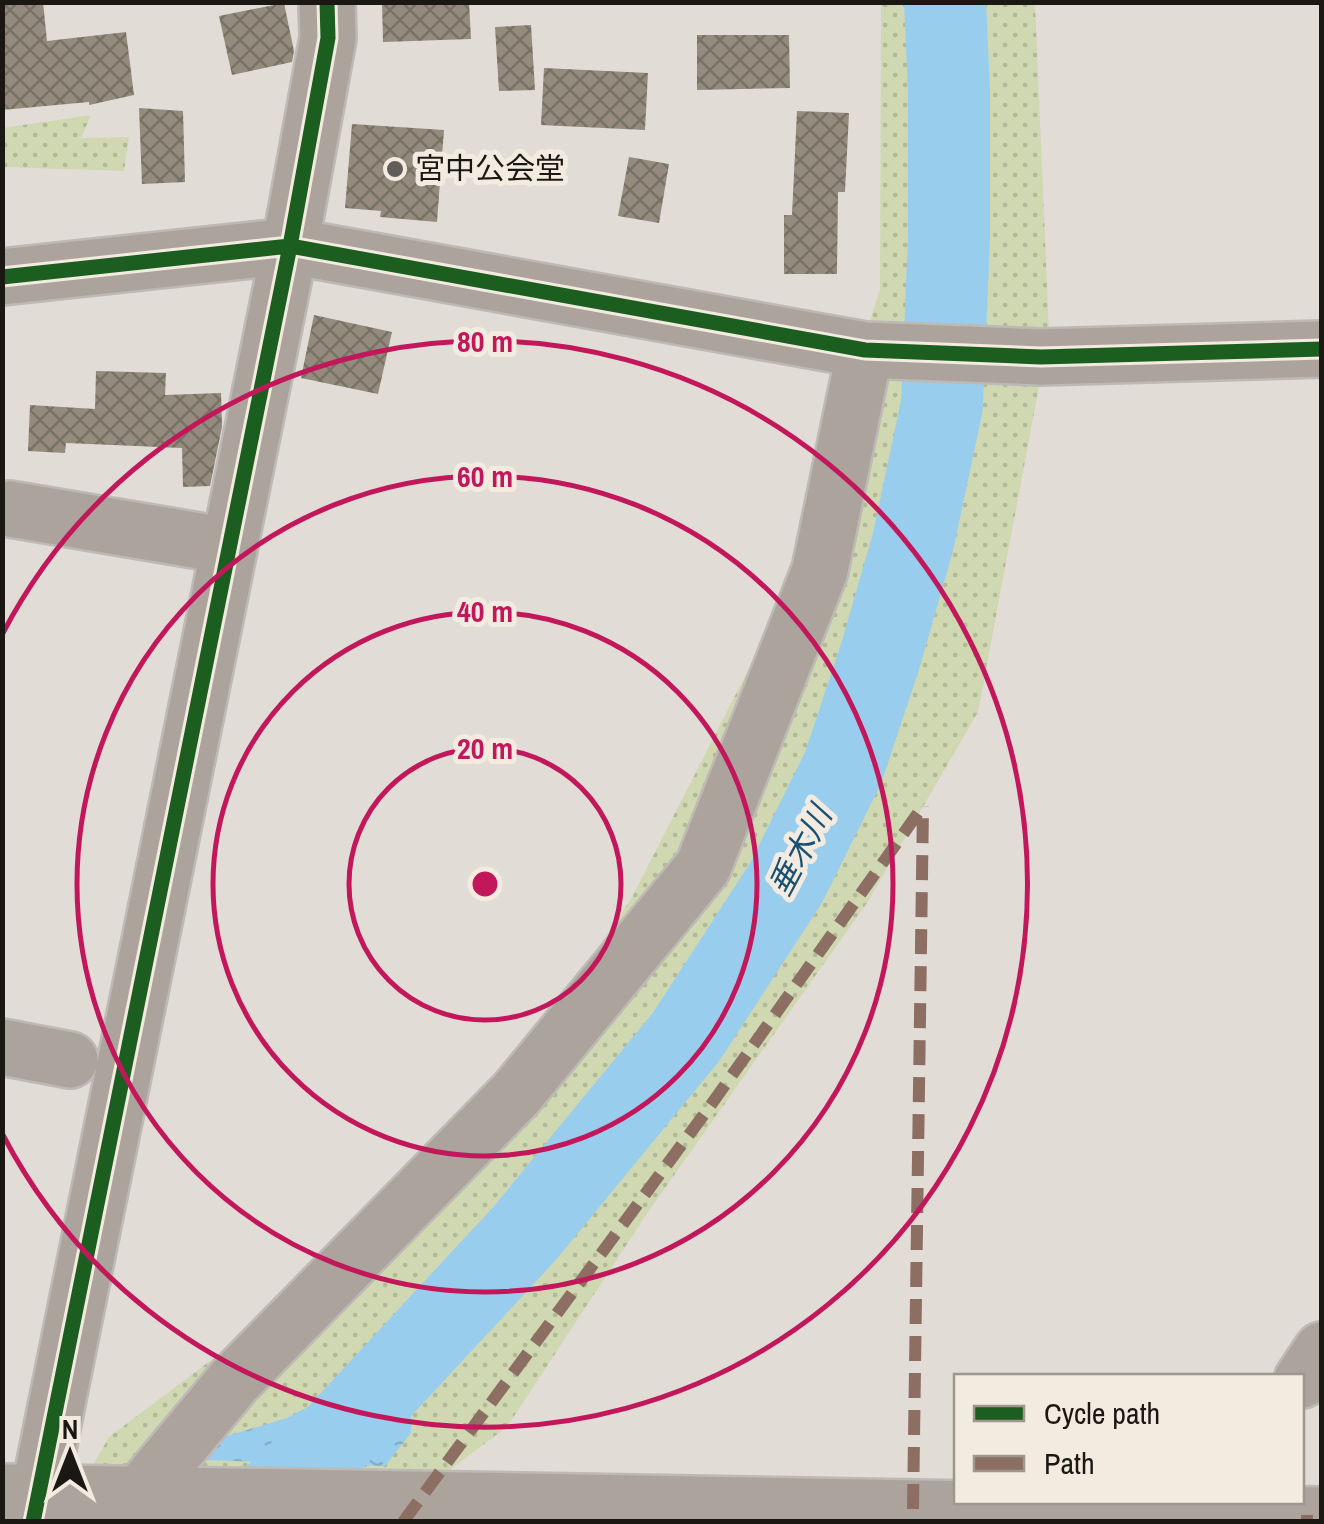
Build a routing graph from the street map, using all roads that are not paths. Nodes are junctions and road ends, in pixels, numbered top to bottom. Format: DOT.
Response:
graph roads {
  1 [pos="327,2"];
  2 [pos="290,246"];
  3 [pos="2,278"];
  4 [pos="1322,349"];
  5 [pos="865,350"];
  6 [pos="10,510"];
  7 [pos="229,546"];
  8 [pos="2,1047"];
  9 [pos="70,1060"];
  10 [pos="1322,1350"];
  11 [pos="1304,1377"];
  12 [pos="148,1483"];
  13 [pos="31,1499"];
  14 [pos="1215,1513"];
  15 [pos="1322,1516"];
  1 -- 2 [label="street"];
  2 -- 3 [label="street"];
  2 -- 5 [label="street"];
  2 -- 7 [label="street"];
  4 -- 5 [label="street"];
  5 -- 12 [label="street"];
  6 -- 7 [label="street"];
  7 -- 13 [label="street"];
  8 -- 9 [label="street"];
  10 -- 11 [label="street"];
  13 -- 14 [label="street"];
  14 -- 15 [label="street"];
}
